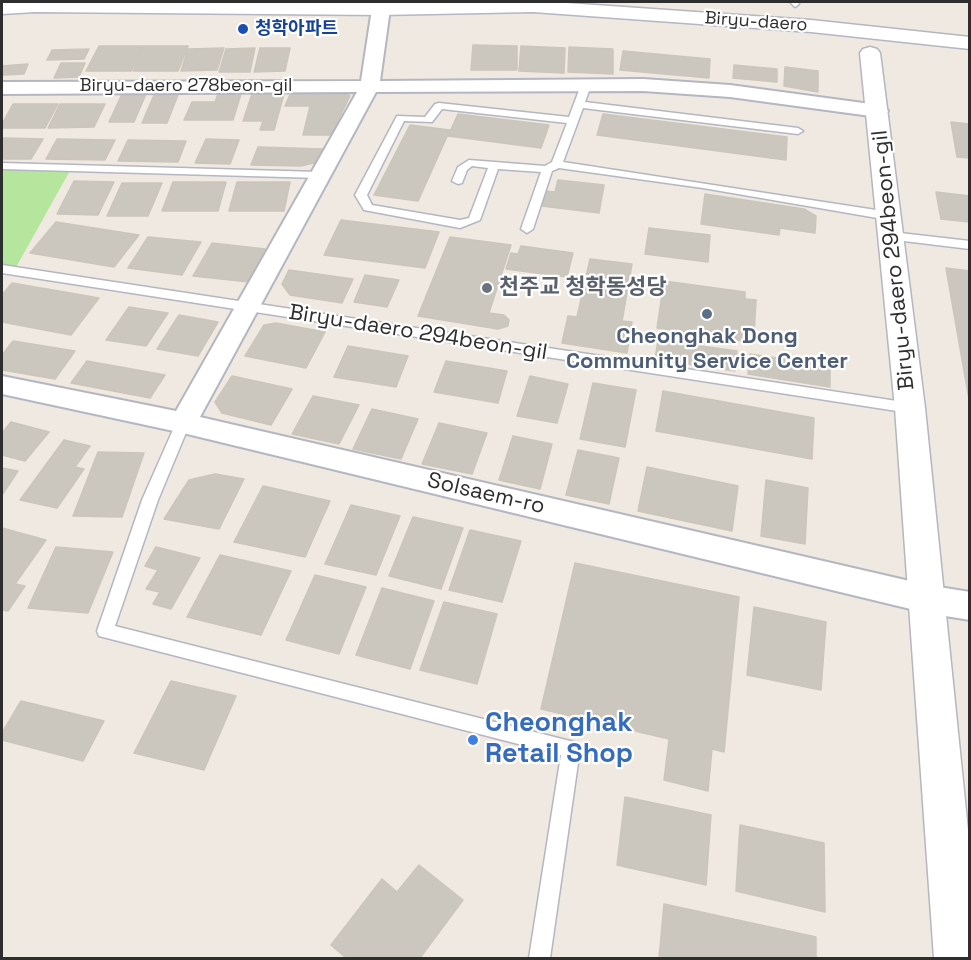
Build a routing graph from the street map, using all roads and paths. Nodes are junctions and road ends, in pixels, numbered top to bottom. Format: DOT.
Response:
graph roads {
  1 [pos="432,2"];
  2 [pos="2,8"];
  3 [pos="381,9"];
  4 [pos="969,43"];
  5 [pos="812,46"];
  6 [pos="870,53"];
  7 [pos="586,85"];
  8 [pos="370,86"];
  9 [pos="2,88"];
  10 [pos="579,104"];
  11 [pos="878,111"];
  12 [pos="573,121"];
  13 [pos="798,131"];
  14 [pos="494,165"];
  15 [pos="2,166"];
  16 [pos="552,166"];
  17 [pos="320,176"];
  18 [pos="458,181"];
  19 [pos="890,226"];
  20 [pos="527,229"];
  21 [pos="969,245"];
  22 [pos="2,269"];
  23 [pos="247,306"];
  24 [pos="2,385"];
  25 [pos="910,408"];
  26 [pos="183,423"];
  27 [pos="927,598"];
  28 [pos="969,606"];
  29 [pos="540,958"];
  30 [pos="957,958"];
  1 -- 3 [label="main road"];
  2 -- 3 [label="main road, Biryu-daero"];
  3 -- 4 [label="main road, Biryu-daero"];
  3 -- 5 [label="main road"];
  3 -- 8 [label="street"];
  6 -- 11 [label="main road, Biryu-daero 294beon-gil"];
  7 -- 8 [label="street, Biryu-daero 294beon-gil"];
  7 -- 10 [label="lane"];
  7 -- 11 [label="street, Biryu-daero 294beon-gil"];
  8 -- 9 [label="street, Biryu-daero 278beon-gil"];
  8 -- 17 [label="street"];
  10 -- 12 [label="lane"];
  10 -- 13 [label="lane"];
  11 -- 19 [label="main road, Biryu-daero 294beon-gil"];
  12 -- 14 [label="lane"];
  12 -- 16 [label="lane"];
  14 -- 16 [label="lane"];
  14 -- 18 [label="lane"];
  15 -- 17 [label="lane"];
  16 -- 19 [label="lane"];
  16 -- 20 [label="lane"];
  17 -- 23 [label="street"];
  19 -- 21 [label="lane"];
  19 -- 25 [label="main road, Biryu-daero 294beon-gil"];
  22 -- 23 [label="lane"];
  23 -- 25 [label="lane, Biryu-daero 294beon-gil"];
  23 -- 26 [label="street"];
  24 -- 26 [label="street, Solsaem-ro"];
  25 -- 27 [label="main road, Biryu-daero 294beon-gil"];
  26 -- 27 [label="street, Solsaem-ro"];
  26 -- 29 [label="lane"];
  27 -- 28 [label="street, Solsaem-ro"];
  27 -- 30 [label="main road, Biryu-daero 294beon-gil"];
}
